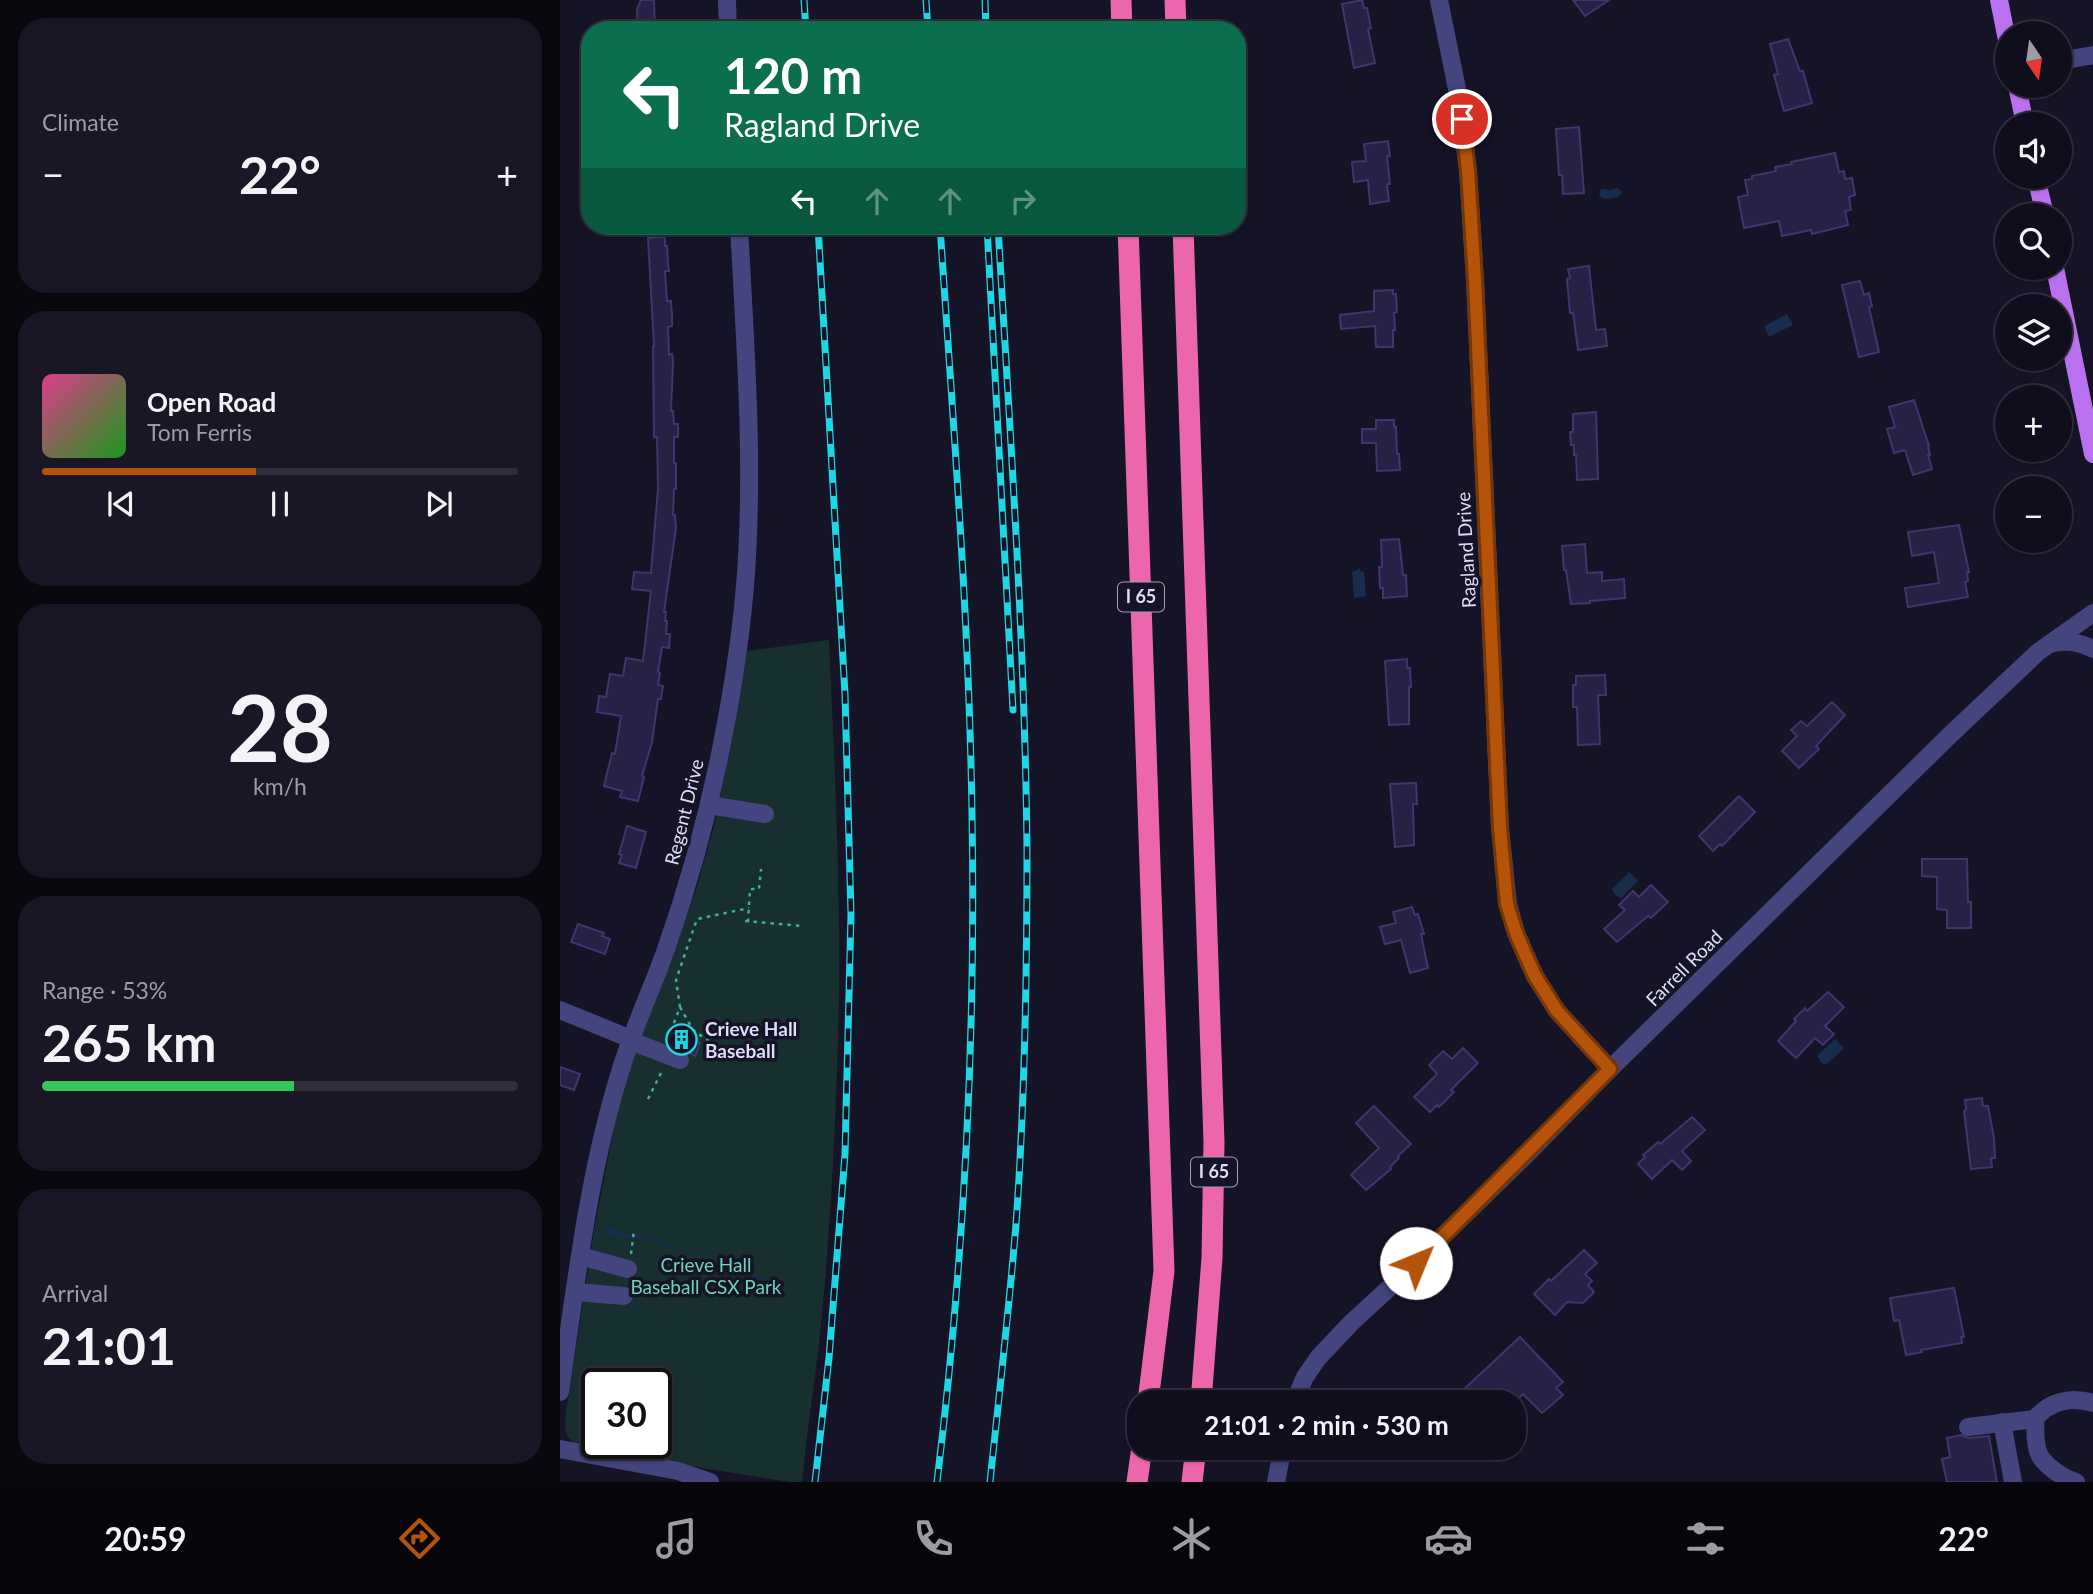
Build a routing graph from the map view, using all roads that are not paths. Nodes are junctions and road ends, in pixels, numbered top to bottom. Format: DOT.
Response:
graph roads {
  1 [pos="727,0"];
  2 [pos="1121,0"];
  3 [pos="1175,0"];
  4 [pos="1439,0"];
  5 [pos="1999,0"];
  6 [pos="728,21"];
  7 [pos="1122,21"];
  8 [pos="1176,21"];
  9 [pos="2003,21"];
  10 [pos="2093,55"];
  11 [pos="2072,59"];
  12 [pos="739,235"];
  13 [pos="1128,235"];
  14 [pos="1183,235"];
  15 [pos="2057,280"];
  16 [pos="2093,454"];
  17 [pos="2093,613"];
  18 [pos="2049,644"];
  19 [pos="2093,649"];
  20 [pos="709,805"];
  21 [pos="765,814"];
  22 [pos="560,1010"];
  23 [pos="631,1040"];
  24 [pos="671,1056"];
  25 [pos="1610,1069"];
  26 [pos="580,1256"];
  27 [pos="628,1269"];
  28 [pos="575,1292"];
  29 [pos="624,1296"];
  30 [pos="1149,1390"];
  31 [pos="1202,1390"];
  32 [pos="1299,1390"];
  33 [pos="560,1392"];
  34 [pos="2093,1403"];
  35 [pos="2035,1419"];
  36 [pos="2002,1422"];
  37 [pos="1968,1427"];
  38 [pos="560,1449"];
  39 [pos="1140,1460"];
  40 [pos="1195,1460"];
  41 [pos="1280,1460"];
  42 [pos="1138,1479"];
  43 [pos="710,1482"];
  44 [pos="1192,1482"];
  45 [pos="1276,1482"];
  46 [pos="2013,1482"];
  47 [pos="2076,1482"];
  1 -- 6 [label="street"];
  2 -- 7 [label="highway"];
  3 -- 8 [label="highway"];
  4 -- 25 [label="street, Ragland Drive"];
  5 -- 9 [label="main road"];
  10 -- 11 [label="street"];
  12 -- 20 [label="street, Regent Drive"];
  13 -- 30 [label="highway, I 65"];
  14 -- 31 [label="highway, I 65"];
  15 -- 16 [label="main road"];
  17 -- 18 [label="street, Farrell Road"];
  18 -- 19 [label="street"];
  18 -- 25 [label="street, Farrell Road"];
  20 -- 21 [label="street"];
  20 -- 23 [label="street, Regent Drive"];
  22 -- 23 [label="street"];
  23 -- 24 [label="street"];
  23 -- 26 [label="street, Regent Drive"];
  25 -- 32 [label="street, Farrell Road"];
  26 -- 27 [label="street"];
  26 -- 28 [label="street, Regent Drive"];
  28 -- 29 [label="street"];
  28 -- 33 [label="street, Regent Drive"];
  34 -- 35 [label="street"];
  35 -- 36 [label="street"];
  35 -- 47 [label="street"];
  36 -- 37 [label="street"];
  36 -- 46 [label="street"];
  38 -- 43 [label="street"];
  39 -- 42 [label="highway"];
  40 -- 44 [label="highway"];
  41 -- 45 [label="street"];
}
